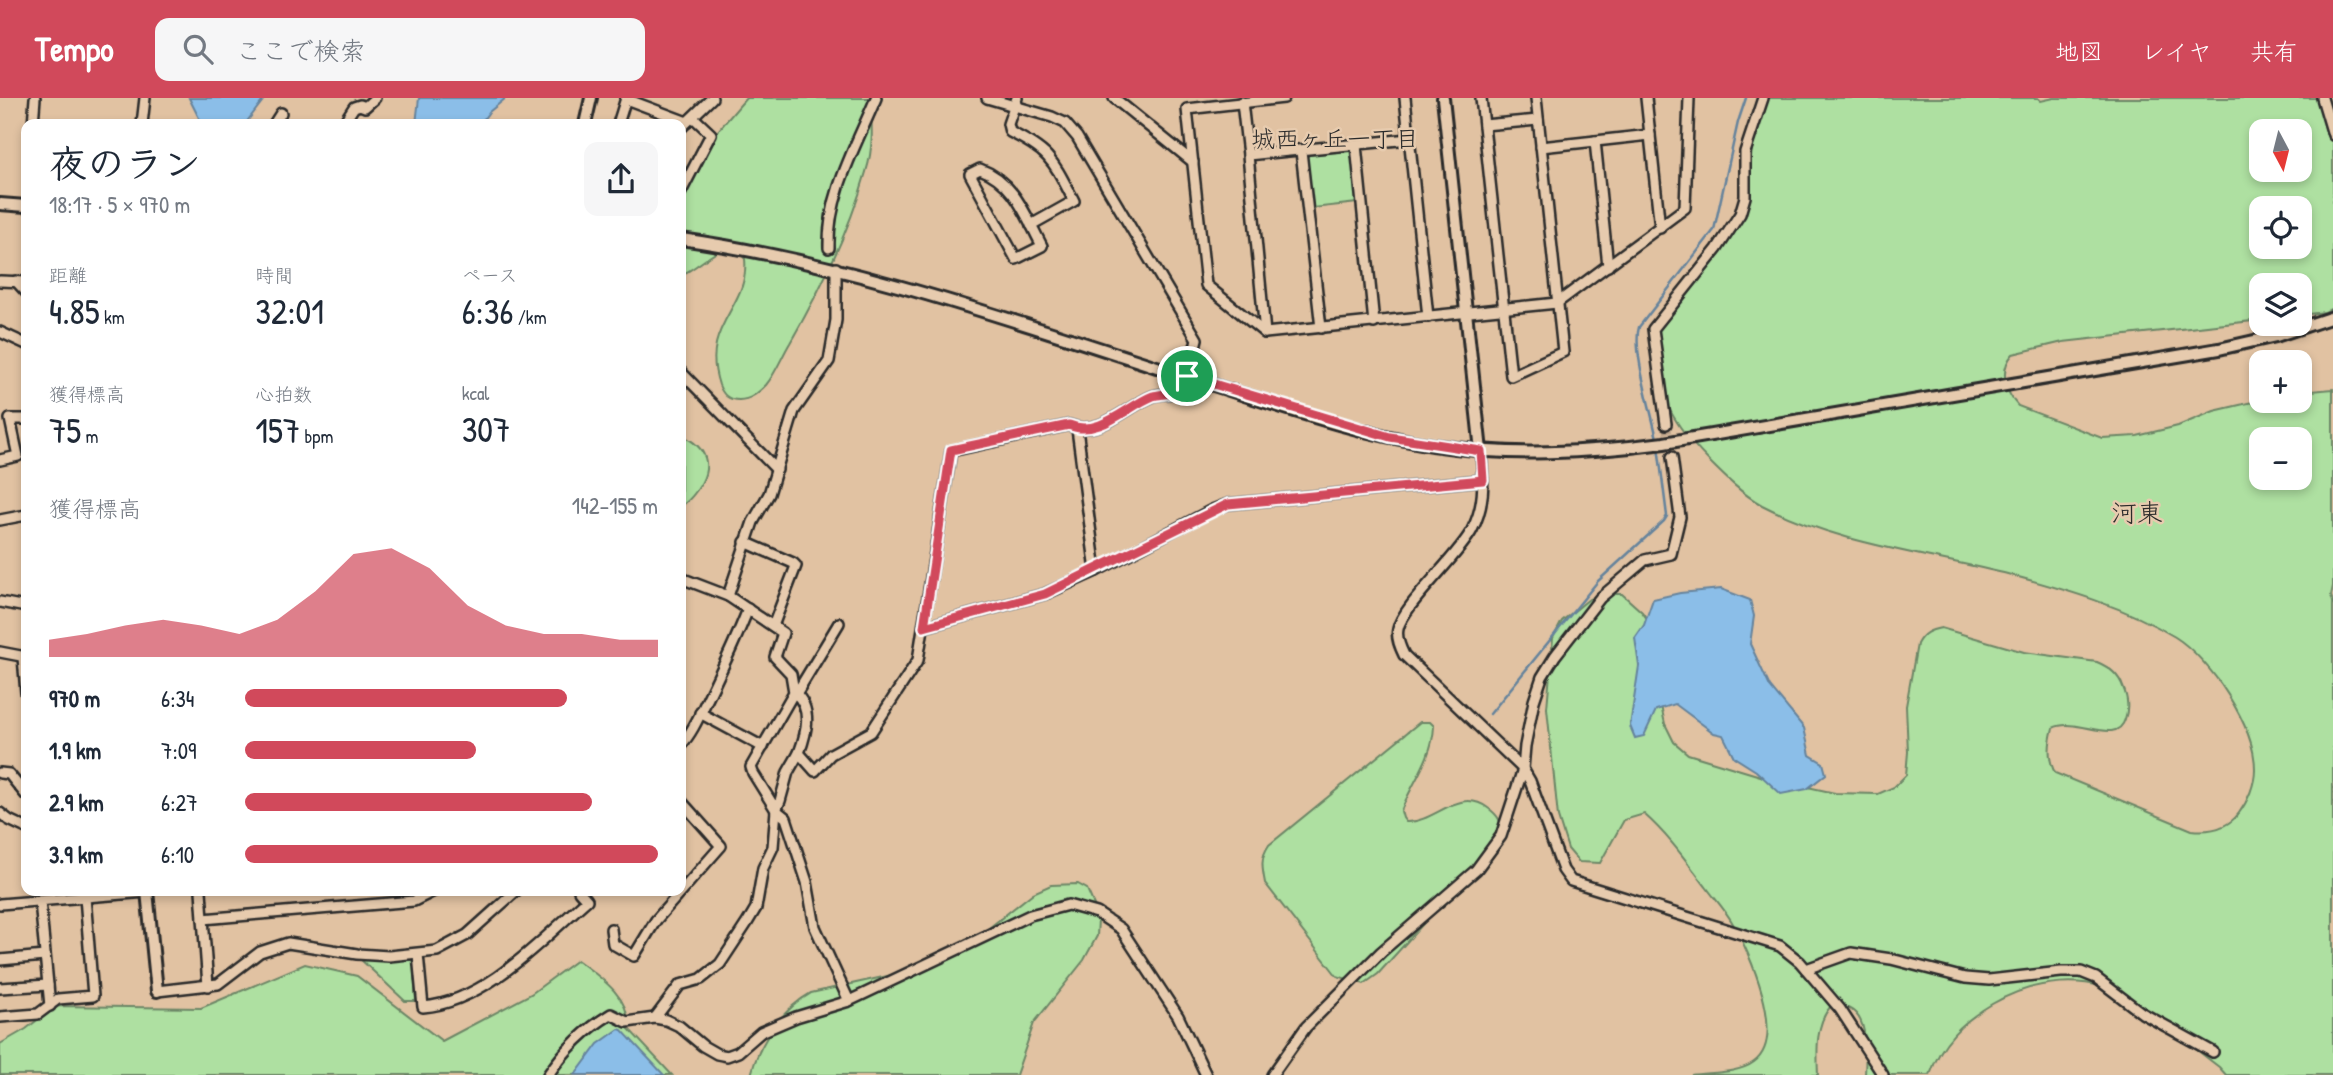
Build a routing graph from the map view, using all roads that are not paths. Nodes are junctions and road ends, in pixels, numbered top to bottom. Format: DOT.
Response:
graph roads {
  1 [pos="35,98"];
  2 [pos="145,98"];
  3 [pos="374,98"];
  4 [pos="591,98"];
  5 [pos="712,98"];
  6 [pos="876,98"];
  7 [pos="988,98"];
  8 [pos="1114,98"];
  9 [pos="1186,98"];
  10 [pos="1284,98"];
  11 [pos="1405,98"];
  12 [pos="1443,98"];
  13 [pos="1481,98"];
  14 [pos="1536,98"];
  15 [pos="1646,98"];
  16 [pos="1689,98"];
  17 [pos="1763,98"];
  18 [pos="2322,98"];
  19 [pos="626,99"];
  20 [pos="1015,102"];
  21 [pos="1242,102"];
  22 [pos="1187,108"];
  23 [pos="281,113"];
  24 [pos="33,119"];
  25 [pos="143,119"];
  26 [pos="277,119"];
  27 [pos="347,119"];
  28 [pos="586,119"];
  29 [pos="620,119"];
  30 [pos="679,119"];
  31 [pos="1538,120"];
  32 [pos="687,122"];
  33 [pos="1484,125"];
  34 [pos="1650,135"];
  35 [pos="2333,135"];
  36 [pos="1409,139"];
  37 [pos="1595,141"];
  38 [pos="1356,145"];
  39 [pos="1541,147"];
  40 [pos="1301,150"];
  41 [pos="1248,155"];
  42 [pos="1193,162"];
  43 [pos="686,182"];
  44 [pos="0,205"];
  45 [pos="21,206"];
  46 [pos="1031,225"];
  47 [pos="1660,228"];
  48 [pos="686,240"];
  49 [pos="829,248"];
  50 [pos="1608,267"];
  51 [pos="836,268"];
  52 [pos="0,281"];
  53 [pos="16,281"];
  54 [pos="21,282"];
  55 [pos="21,286"];
  56 [pos="1557,303"];
  57 [pos="1503,309"];
  58 [pos="1466,313"];
  59 [pos="1428,317"];
  60 [pos="2333,317"];
  61 [pos="1374,323"];
  62 [pos="1321,328"];
  63 [pos="0,332"];
  64 [pos="1265,333"];
  65 [pos="21,342"];
  66 [pos="1187,376"];
  67 [pos="686,377"];
  68 [pos="21,419"];
  69 [pos="1666,424"];
  70 [pos="1077,429"];
  71 [pos="1481,451"];
  72 [pos="1672,457"];
  73 [pos="0,460"];
  74 [pos="777,470"];
  75 [pos="1483,480"];
  76 [pos="21,516"];
  77 [pos="0,520"];
  78 [pos="745,542"];
  79 [pos="1096,571"];
  80 [pos="686,580"];
  81 [pos="728,596"];
  82 [pos="0,602"];
  83 [pos="21,606"];
  84 [pos="748,609"];
  85 [pos="839,624"];
  86 [pos="773,626"];
  87 [pos="924,627"];
  88 [pos="0,652"];
  89 [pos="21,656"];
  90 [pos="795,693"];
  91 [pos="700,713"];
  92 [pos="686,740"];
  93 [pos="763,747"];
  94 [pos="799,753"];
  95 [pos="1523,769"];
  96 [pos="0,774"];
  97 [pos="21,789"];
  98 [pos="686,807"];
  99 [pos="776,810"];
  100 [pos="0,813"];
  101 [pos="21,826"];
  102 [pos="686,878"];
  103 [pos="76,896"];
  104 [pos="91,896"];
  105 [pos="148,896"];
  106 [pos="201,896"];
  107 [pos="424,896"];
  108 [pos="510,896"];
  109 [pos="583,896"];
  110 [pos="673,896"];
  111 [pos="40,901"];
  112 [pos="0,904"];
  113 [pos="203,919"];
  114 [pos="611,929"];
  115 [pos="418,954"];
  116 [pos="45,956"];
  117 [pos="0,960"];
  118 [pos="1806,969"];
  119 [pos="48,985"];
  120 [pos="208,986"];
  121 [pos="0,988"];
  122 [pos="157,991"];
  123 [pos="849,1001"];
  124 [pos="50,1006"];
  125 [pos="0,1017"];
  126 [pos="655,1018"];
  127 [pos="2213,1052"];
  128 [pos="548,1075"];
  129 [pos="1206,1075"];
  130 [pos="1272,1075"];
  131 [pos="1882,1075"];
  1 -- 24 [label="street"];
  2 -- 25 [label="street"];
  3 -- 27 [label="street"];
  4 -- 28 [label="street"];
  5 -- 32 [label="street"];
  6 -- 49 [label="street"];
  7 -- 20 [label="street"];
  8 -- 42 [label="street"];
  9 -- 22 [label="street"];
  10 -- 21 [label="street"];
  11 -- 36 [label="street"];
  12 -- 58 [label="street"];
  13 -- 33 [label="street"];
  14 -- 31 [label="street"];
  15 -- 34 [label="street"];
  16 -- 47 [label="street"];
  17 -- 69 [label="street"];
  18 -- 35 [label="street"];
  19 -- 29 [label="street"];
  19 -- 30 [label="street"];
  20 -- 46 [label="street"];
  20 -- 66 [label="street"];
  21 -- 22 [label="street"];
  21 -- 41 [label="street"];
  22 -- 42 [label="street"];
  23 -- 26 [label="street"];
  31 -- 33 [label="street"];
  31 -- 39 [label="street"];
  32 -- 43 [label="street"];
  33 -- 57 [label="street"];
  34 -- 37 [label="street"];
  34 -- 47 [label="street"];
  36 -- 38 [label="street"];
  36 -- 59 [label="street"];
  37 -- 39 [label="street"];
  37 -- 50 [label="street"];
  38 -- 40 [label="street"];
  38 -- 61 [label="street"];
  39 -- 56 [label="street"];
  40 -- 41 [label="street"];
  40 -- 62 [label="street"];
  41 -- 64 [label="street"];
  42 -- 64 [label="street"];
  44 -- 45 [label="street"];
  46 -- 46 [label="street"];
  47 -- 50 [label="street"];
  48 -- 51 [label="street"];
  50 -- 56 [label="street"];
  51 -- 66 [label="street"];
  51 -- 74 [label="street"];
  52 -- 53 [label="street"];
  53 -- 54 [label="street"];
  53 -- 55 [label="street"];
  56 -- 57 [label="street"];
  56 -- 57 [label="street"];
  57 -- 58 [label="street"];
  58 -- 59 [label="street"];
  58 -- 71 [label="street"];
  59 -- 61 [label="street"];
  60 -- 71 [label="street"];
  61 -- 62 [label="street"];
  62 -- 64 [label="street"];
  63 -- 65 [label="street"];
  66 -- 70 [label="street"];
  66 -- 71 [label="street"];
  67 -- 74 [label="street"];
  68 -- 73 [label="street"];
  70 -- 79 [label="street"];
  70 -- 87 [label="street"];
  71 -- 75 [label="street"];
  72 -- 95 [label="street"];
  74 -- 78 [label="street"];
  75 -- 79 [label="street"];
  75 -- 95 [label="street"];
  76 -- 77 [label="street"];
  78 -- 81 [label="street"];
  78 -- 86 [label="street"];
  79 -- 87 [label="street"];
  80 -- 81 [label="street"];
  81 -- 84 [label="street"];
  82 -- 83 [label="street"];
  84 -- 86 [label="street"];
  84 -- 91 [label="street"];
  85 -- 90 [label="street"];
  86 -- 90 [label="street"];
  87 -- 94 [label="street"];
  88 -- 89 [label="street"];
  90 -- 93 [label="street"];
  90 -- 94 [label="street"];
  91 -- 92 [label="street"];
  91 -- 93 [label="street"];
  93 -- 99 [label="street"];
  94 -- 99 [label="street"];
  95 -- 118 [label="street"];
  95 -- 130 [label="street"];
  96 -- 97 [label="street"];
  98 -- 102 [label="street"];
  99 -- 123 [label="street"];
  99 -- 126 [label="street"];
  100 -- 101 [label="street"];
  103 -- 111 [label="street"];
  104 -- 124 [label="street"];
  105 -- 122 [label="street"];
  106 -- 113 [label="street"];
  107 -- 113 [label="street"];
  108 -- 115 [label="street"];
  109 -- 115 [label="street"];
  110 -- 114 [label="street"];
  111 -- 112 [label="street"];
  111 -- 116 [label="street"];
  113 -- 120 [label="street"];
  115 -- 120 [label="street"];
  116 -- 117 [label="street"];
  116 -- 119 [label="street"];
  118 -- 127 [label="street"];
  118 -- 131 [label="street"];
  119 -- 121 [label="street"];
  119 -- 124 [label="street"];
  120 -- 122 [label="street"];
  123 -- 126 [label="street"];
  123 -- 129 [label="street"];
  124 -- 125 [label="street"];
  126 -- 128 [label="street"];
}
